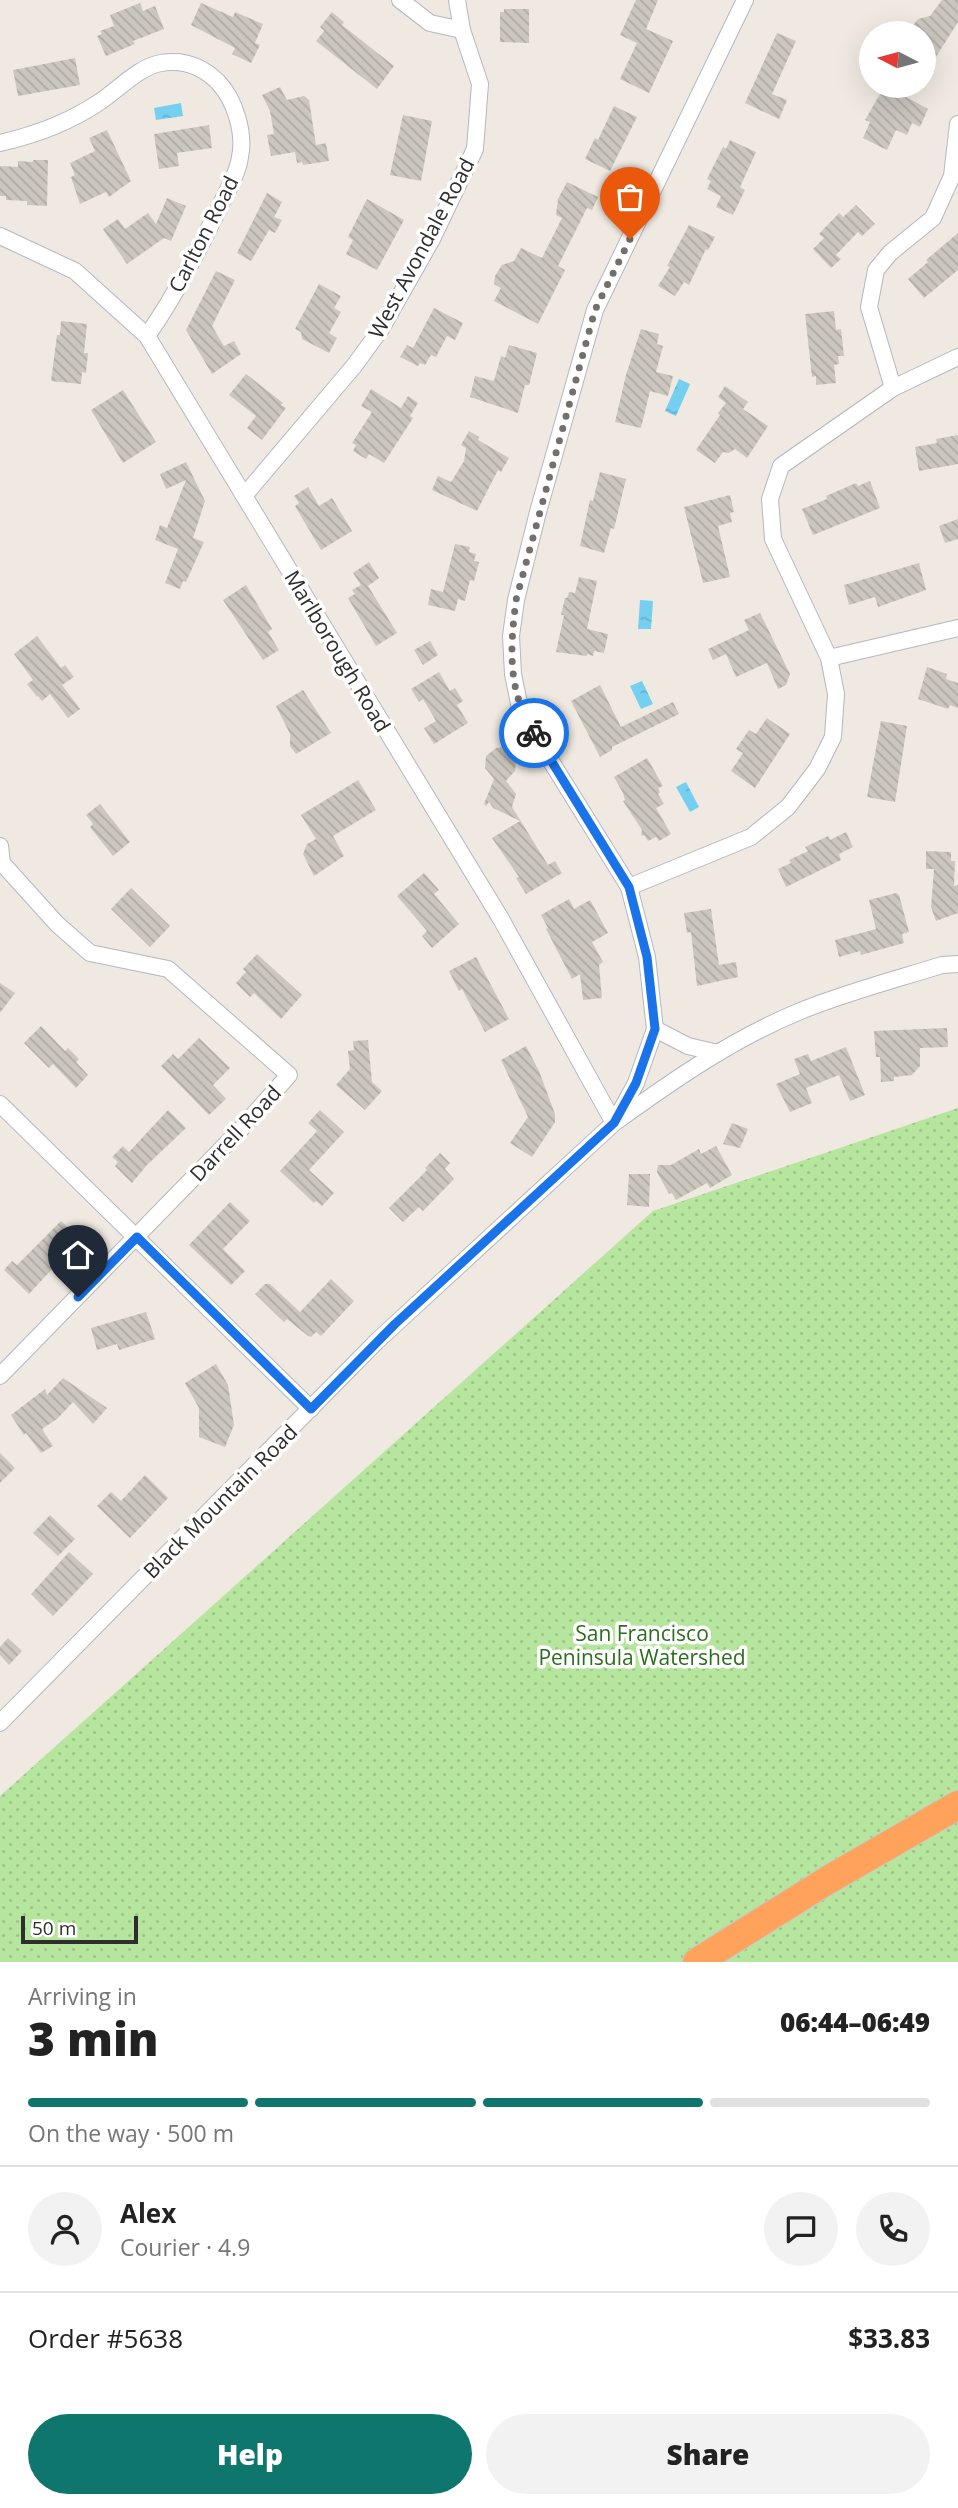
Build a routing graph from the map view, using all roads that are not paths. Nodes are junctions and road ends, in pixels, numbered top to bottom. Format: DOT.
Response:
graph roads {
  1 [pos="400,0"];
  2 [pos="457,0"];
  3 [pos="746,0"];
  4 [pos="462,30"];
  5 [pos="958,124"];
  6 [pos="0,143"];
  7 [pos="0,236"];
  8 [pos="147,336"];
  9 [pos="958,357"];
  10 [pos="893,388"];
  11 [pos="244,496"];
  12 [pos="958,628"];
  13 [pos="829,658"];
  14 [pos="0,846"];
  15 [pos="629,887"];
  16 [pos="958,964"];
  17 [pos="655,1029"];
  18 [pos="718,1053"];
  19 [pos="0,1104"];
  20 [pos="614,1123"];
  21 [pos="137,1237"];
  22 [pos="0,1376"];
  23 [pos="311,1409"];
  24 [pos="0,1723"];
  25 [pos="958,1805"];
  26 [pos="697,1962"];
  1 -- 4 [label="street"];
  2 -- 4 [label="street, West Avondale Road"];
  3 -- 15 [label="street, Black Mountain Road"];
  4 -- 11 [label="street, West Avondale Road"];
  5 -- 10 [label="street"];
  6 -- 8 [label="street, Carlton Road"];
  7 -- 8 [label="street, Marlborough Road"];
  8 -- 11 [label="street, Marlborough Road"];
  9 -- 10 [label="street"];
  10 -- 13 [label="street"];
  11 -- 20 [label="street, Marlborough Road"];
  12 -- 13 [label="street"];
  13 -- 15 [label="street"];
  14 -- 21 [label="street, Darrell Road"];
  15 -- 17 [label="street, Black Mountain Road"];
  16 -- 18 [label="street"];
  17 -- 18 [label="street"];
  17 -- 20 [label="street, Black Mountain Road"];
  18 -- 20 [label="street"];
  19 -- 21 [label="street"];
  20 -- 23 [label="street, Black Mountain Road"];
  21 -- 22 [label="street, Darrell Road"];
  21 -- 23 [label="street"];
  23 -- 24 [label="street, Black Mountain Road"];
  25 -- 26 [label="highway"];
}
